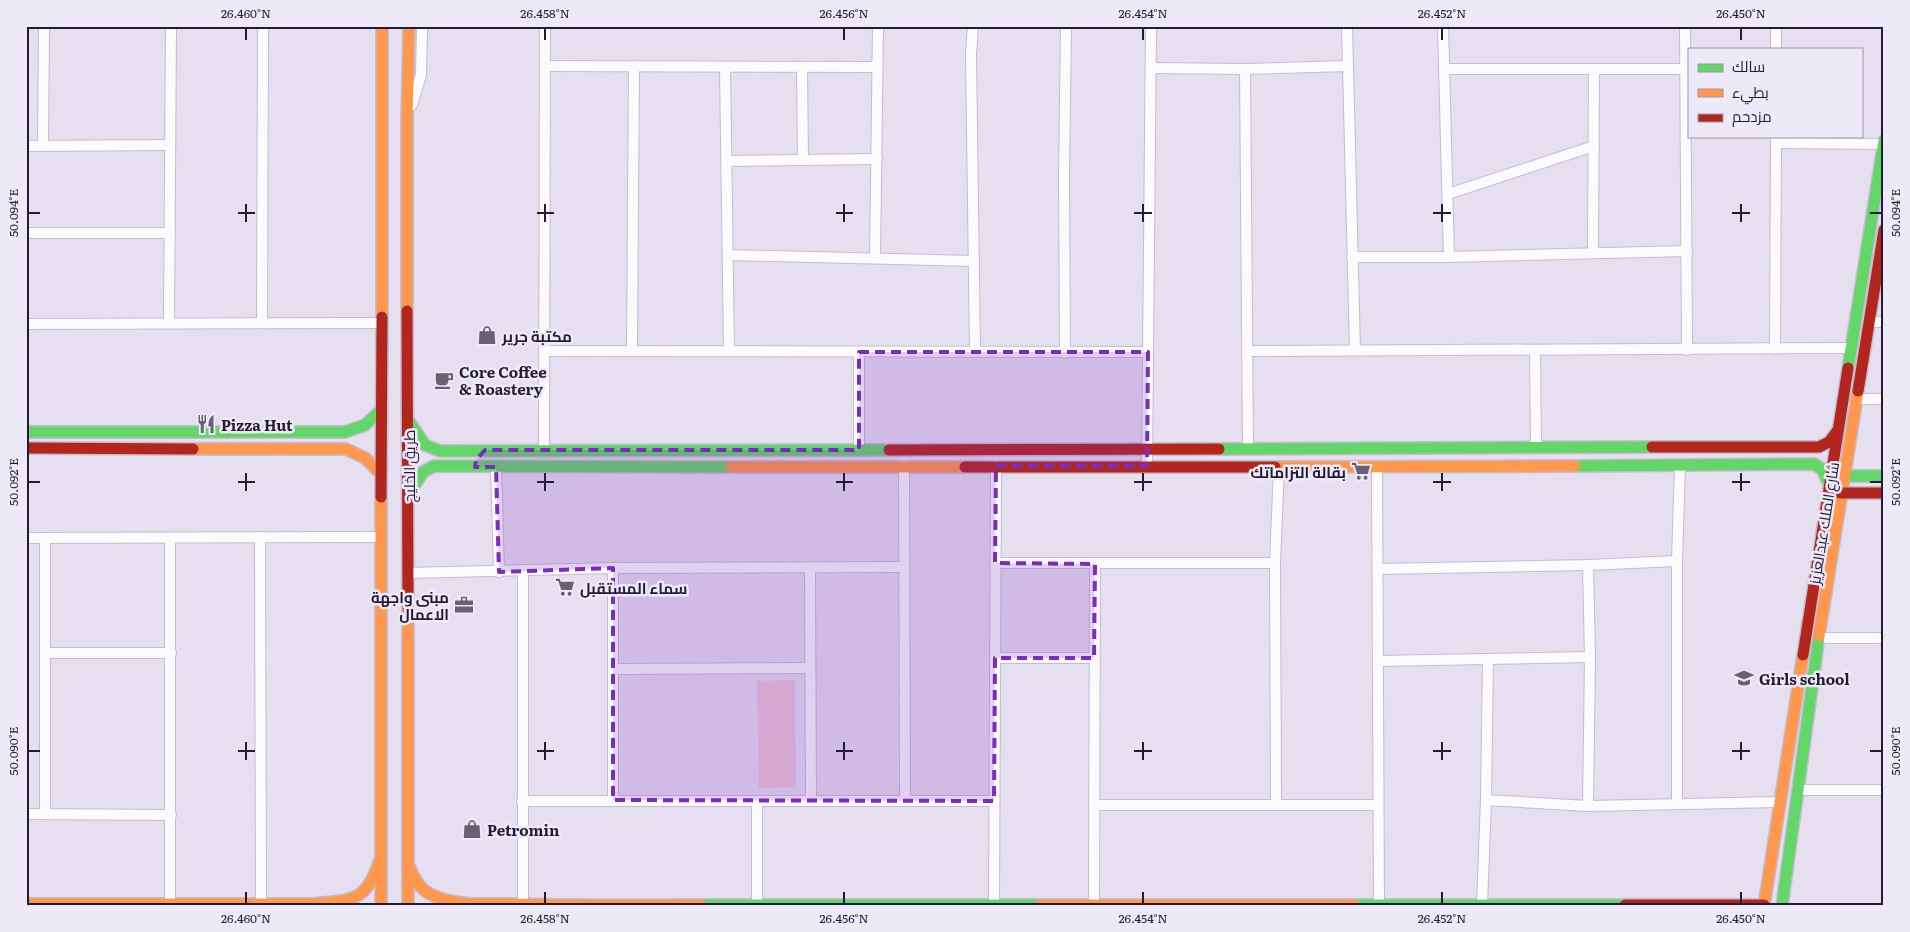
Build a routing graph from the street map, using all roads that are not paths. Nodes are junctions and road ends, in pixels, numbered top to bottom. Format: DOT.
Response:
graph roads {
  1 [pos="44,26"];
  2 [pos="171,26"];
  3 [pos="263,26"];
  4 [pos="382,26"];
  5 [pos="410,26"];
  6 [pos="422,26"];
  7 [pos="545,26"];
  8 [pos="878,26"];
  9 [pos="973,26"];
  10 [pos="1066,26"];
  11 [pos="1151,26"];
  12 [pos="1347,26"];
  13 [pos="1443,26"];
  14 [pos="1685,26"];
  15 [pos="1776,26"];
  16 [pos="1776,48"];
  17 [pos="545,66"];
  18 [pos="634,66"];
  19 [pos="1348,66"];
  20 [pos="725,67"];
  21 [pos="802,67"];
  22 [pos="878,67"];
  23 [pos="1151,68"];
  24 [pos="1245,69"];
  25 [pos="1445,69"];
  26 [pos="1594,69"];
  27 [pos="1685,69"];
  28 [pos="407,120"];
  29 [pos="1776,140"];
  30 [pos="1884,143"];
  31 [pos="170,145"];
  32 [pos="26,146"];
  33 [pos="43,146"];
  34 [pos="1594,146"];
  35 [pos="876,159"];
  36 [pos="804,160"];
  37 [pos="727,161"];
  38 [pos="1448,194"];
  39 [pos="1884,230"];
  40 [pos="26,233"];
  41 [pos="170,233"];
  42 [pos="1686,251"];
  43 [pos="1882,252"];
  44 [pos="1593,254"];
  45 [pos="728,255"];
  46 [pos="1352,257"];
  47 [pos="1449,257"];
  48 [pos="876,258"];
  49 [pos="974,261"];
  50 [pos="1870,322"];
  51 [pos="1884,322"];
  52 [pos="169,323"];
  53 [pos="262,323"];
  54 [pos="382,323"];
  55 [pos="26,324"];
  56 [pos="1850,348"];
  57 [pos="1775,349"];
  58 [pos="632,350"];
  59 [pos="1355,350"];
  60 [pos="1535,350"];
  61 [pos="1687,350"];
  62 [pos="544,351"];
  63 [pos="729,351"];
  64 [pos="1248,351"];
  65 [pos="859,352"];
  66 [pos="975,352"];
  67 [pos="1148,352"];
  68 [pos="1066,353"];
  69 [pos="1856,399"];
  70 [pos="1884,399"];
  71 [pos="381,410"];
  72 [pos="408,420"];
  73 [pos="1838,430"];
  74 [pos="26,432"];
  75 [pos="26,448"];
  76 [pos="1536,448"];
  77 [pos="1148,449"];
  78 [pos="1248,449"];
  79 [pos="485,450"];
  80 [pos="859,450"];
  81 [pos="544,451"];
  82 [pos="1680,465"];
  83 [pos="904,466"];
  84 [pos="996,466"];
  85 [pos="1147,466"];
  86 [pos="475,467"];
  87 [pos="496,467"];
  88 [pos="1279,467"];
  89 [pos="1377,467"];
  90 [pos="380,473"];
  91 [pos="1843,476"];
  92 [pos="1884,476"];
  93 [pos="1829,484"];
  94 [pos="1840,493"];
  95 [pos="1884,493"];
  96 [pos="408,495"];
  97 [pos="380,537"];
  98 [pos="26,538"];
  99 [pos="46,538"];
  100 [pos="170,538"];
  101 [pos="260,538"];
  102 [pos="1677,561"];
  103 [pos="995,563"];
  104 [pos="1275,563"];
  105 [pos="1095,564"];
  106 [pos="1588,565"];
  107 [pos="904,567"];
  108 [pos="613,568"];
  109 [pos="810,568"];
  110 [pos="1378,569"];
  111 [pos="523,570"];
  112 [pos="499,572"];
  113 [pos="408,573"];
  114 [pos="1820,638"];
  115 [pos="1884,638"];
  116 [pos="45,653"];
  117 [pos="171,653"];
  118 [pos="1590,656"];
  119 [pos="995,658"];
  120 [pos="1094,658"];
  121 [pos="1488,659"];
  122 [pos="1378,661"];
  123 [pos="810,668"];
  124 [pos="614,669"];
  125 [pos="1798,790"];
  126 [pos="1884,790"];
  127 [pos="613,800"];
  128 [pos="905,800"];
  129 [pos="1486,800"];
  130 [pos="522,801"];
  131 [pos="811,801"];
  132 [pos="994,801"];
  133 [pos="757,802"];
  134 [pos="1779,802"];
  135 [pos="1677,803"];
  136 [pos="1094,805"];
  137 [pos="1276,805"];
  138 [pos="1378,805"];
  139 [pos="1588,806"];
  140 [pos="26,814"];
  141 [pos="45,814"];
  142 [pos="171,815"];
  143 [pos="381,856"];
  144 [pos="407,862"];
  145 [pos="336,901"];
  146 [pos="444,903"];
  147 [pos="26,904"];
  148 [pos="170,904"];
  149 [pos="262,904"];
  150 [pos="523,904"];
  151 [pos="757,904"];
  152 [pos="994,904"];
  153 [pos="1094,904"];
  154 [pos="960,905"];
  155 [pos="1379,905"];
  156 [pos="1482,905"];
  157 [pos="1764,905"];
  158 [pos="353,906"];
  159 [pos="381,906"];
  160 [pos="407,906"];
  161 [pos="1782,906"];
  1 -- 33 [label="street"];
  2 -- 31 [label="street"];
  3 -- 53 [label="street"];
  4 -- 54 [label="street, طريق الخليج"];
  5 -- 28 [label="street, طريق الخليج"];
  6 -- 28 [label="street"];
  7 -- 17 [label="street"];
  8 -- 22 [label="street"];
  9 -- 49 [label="street"];
  10 -- 68 [label="street"];
  11 -- 23 [label="street"];
  12 -- 19 [label="street"];
  13 -- 25 [label="street"];
  14 -- 27 [label="street"];
  15 -- 16 [label="street"];
  17 -- 18 [label="street"];
  17 -- 62 [label="street"];
  18 -- 20 [label="street"];
  18 -- 58 [label="street"];
  19 -- 24 [label="street"];
  19 -- 46 [label="street"];
  20 -- 21 [label="street"];
  20 -- 37 [label="street"];
  21 -- 22 [label="street"];
  21 -- 36 [label="street"];
  22 -- 35 [label="street"];
  23 -- 24 [label="street"];
  23 -- 67 [label="street"];
  24 -- 64 [label="street"];
  25 -- 26 [label="street"];
  25 -- 38 [label="street"];
  26 -- 27 [label="street"];
  26 -- 34 [label="street"];
  27 -- 42 [label="street"];
  28 -- 72 [label="street, طريق الخليج"];
  29 -- 30 [label="street"];
  29 -- 57 [label="street"];
  30 -- 56 [label="street, شارع الملك عبدالعزيز"];
  31 -- 33 [label="street"];
  31 -- 41 [label="street"];
  32 -- 33 [label="street"];
  34 -- 38 [label="street"];
  34 -- 44 [label="street"];
  35 -- 36 [label="street"];
  35 -- 48 [label="street"];
  36 -- 37 [label="street"];
  37 -- 45 [label="street"];
  38 -- 47 [label="street"];
  39 -- 43 [label="street, شارع الملك عبدالعزيز"];
  40 -- 41 [label="street"];
  41 -- 52 [label="street"];
  42 -- 44 [label="street"];
  42 -- 61 [label="street"];
  43 -- 50 [label="street, شارع الملك عبدالعزيز"];
  44 -- 47 [label="street"];
  45 -- 48 [label="street"];
  45 -- 63 [label="street"];
  46 -- 47 [label="street"];
  46 -- 59 [label="street"];
  48 -- 49 [label="street"];
  49 -- 66 [label="street"];
  50 -- 51 [label="street"];
  50 -- 69 [label="street, شارع الملك عبدالعزيز"];
  52 -- 53 [label="street"];
  52 -- 55 [label="street"];
  53 -- 54 [label="street"];
  54 -- 71 [label="street, طريق الخليج"];
  56 -- 57 [label="street"];
  56 -- 73 [label="street, شارع الملك عبدالعزيز"];
  57 -- 61 [label="street"];
  58 -- 62 [label="street"];
  58 -- 63 [label="street"];
  59 -- 60 [label="street"];
  59 -- 64 [label="street"];
  60 -- 61 [label="street"];
  60 -- 76 [label="street"];
  62 -- 81 [label="street"];
  63 -- 65 [label="street"];
  64 -- 78 [label="street"];
  65 -- 66 [label="street"];
  65 -- 80 [label="street"];
  66 -- 68 [label="street"];
  67 -- 68 [label="street"];
  67 -- 77 [label="street"];
  69 -- 70 [label="street"];
  69 -- 91 [label="street, شارع الملك عبدالعزيز"];
  71 -- 74 [label="street"];
  71 -- 90 [label="street, طريق الخليج"];
  72 -- 79 [label="street"];
  72 -- 96 [label="street, طريق الخليج"];
  73 -- 76 [label="street"];
  73 -- 93 [label="street, شارع الملك عبدالعزيز"];
  75 -- 90 [label="street"];
  76 -- 78 [label="street"];
  77 -- 78 [label="street"];
  77 -- 80 [label="street"];
  77 -- 85 [label="street"];
  79 -- 81 [label="street"];
  79 -- 86 [label="street"];
  80 -- 81 [label="street"];
  82 -- 89 [label="street"];
  82 -- 93 [label="street"];
  82 -- 102 [label="street"];
  83 -- 84 [label="street"];
  83 -- 87 [label="street"];
  83 -- 107 [label="street"];
  84 -- 85 [label="street"];
  84 -- 103 [label="street"];
  85 -- 88 [label="street"];
  86 -- 87 [label="street"];
  86 -- 96 [label="street"];
  87 -- 112 [label="street"];
  88 -- 89 [label="street"];
  88 -- 104 [label="street"];
  89 -- 110 [label="street"];
  90 -- 97 [label="street, طريق الخليج"];
  91 -- 92 [label="street"];
  91 -- 94 [label="street, شارع الملك عبدالعزيز"];
  93 -- 134 [label="street, شارع الملك عبدالعزيز"];
  94 -- 95 [label="street"];
  94 -- 114 [label="street, شارع الملك عبدالعزيز"];
  96 -- 113 [label="street, طريق الخليج"];
  97 -- 101 [label="street"];
  97 -- 143 [label="street, طريق الخليج"];
  98 -- 99 [label="street"];
  99 -- 100 [label="street"];
  99 -- 116 [label="street"];
  100 -- 101 [label="street"];
  100 -- 117 [label="street"];
  101 -- 149 [label="street"];
  102 -- 106 [label="street"];
  102 -- 135 [label="street"];
  103 -- 105 [label="street"];
  103 -- 119 [label="street"];
  104 -- 105 [label="street"];
  104 -- 137 [label="street"];
  105 -- 120 [label="street"];
  106 -- 110 [label="street"];
  106 -- 118 [label="street"];
  107 -- 109 [label="street"];
  107 -- 128 [label="street"];
  108 -- 109 [label="street"];
  108 -- 111 [label="street"];
  108 -- 124 [label="street"];
  109 -- 123 [label="street"];
  110 -- 122 [label="street"];
  111 -- 112 [label="street"];
  111 -- 130 [label="street"];
  112 -- 113 [label="street"];
  113 -- 144 [label="street, طريق الخليج"];
  114 -- 115 [label="street"];
  114 -- 125 [label="street, شارع الملك عبدالعزيز"];
  116 -- 117 [label="street"];
  116 -- 141 [label="street"];
  117 -- 142 [label="street"];
  118 -- 121 [label="street"];
  118 -- 139 [label="street"];
  119 -- 120 [label="street"];
  119 -- 132 [label="street"];
  120 -- 136 [label="street"];
  121 -- 122 [label="street"];
  121 -- 129 [label="street"];
  122 -- 138 [label="street"];
  123 -- 124 [label="street"];
  123 -- 131 [label="street"];
  124 -- 127 [label="street"];
  125 -- 126 [label="street"];
  125 -- 161 [label="street, شارع الملك عبدالعزيز"];
  127 -- 130 [label="street"];
  127 -- 133 [label="street"];
  128 -- 131 [label="street"];
  128 -- 132 [label="street"];
  129 -- 139 [label="street"];
  129 -- 156 [label="street"];
  130 -- 150 [label="street"];
  131 -- 133 [label="street"];
  132 -- 152 [label="street"];
  133 -- 151 [label="street"];
  134 -- 135 [label="street"];
  134 -- 157 [label="street, شارع الملك عبدالعزيز"];
  135 -- 139 [label="street"];
  136 -- 137 [label="street"];
  136 -- 153 [label="street"];
  137 -- 138 [label="street"];
  138 -- 155 [label="street"];
  140 -- 141 [label="street"];
  141 -- 142 [label="street"];
  142 -- 148 [label="street"];
  143 -- 145 [label="street"];
  143 -- 159 [label="street, طريق الخليج"];
  144 -- 146 [label="street"];
  144 -- 160 [label="street, طريق الخليج"];
  145 -- 149 [label="street"];
  145 -- 158 [label="street"];
  146 -- 150 [label="street"];
  147 -- 148 [label="street"];
  148 -- 149 [label="street"];
  150 -- 151 [label="street"];
  151 -- 154 [label="street"];
  152 -- 153 [label="street"];
  152 -- 154 [label="street"];
  153 -- 155 [label="street"];
  155 -- 156 [label="street"];
  156 -- 157 [label="street"];
}
